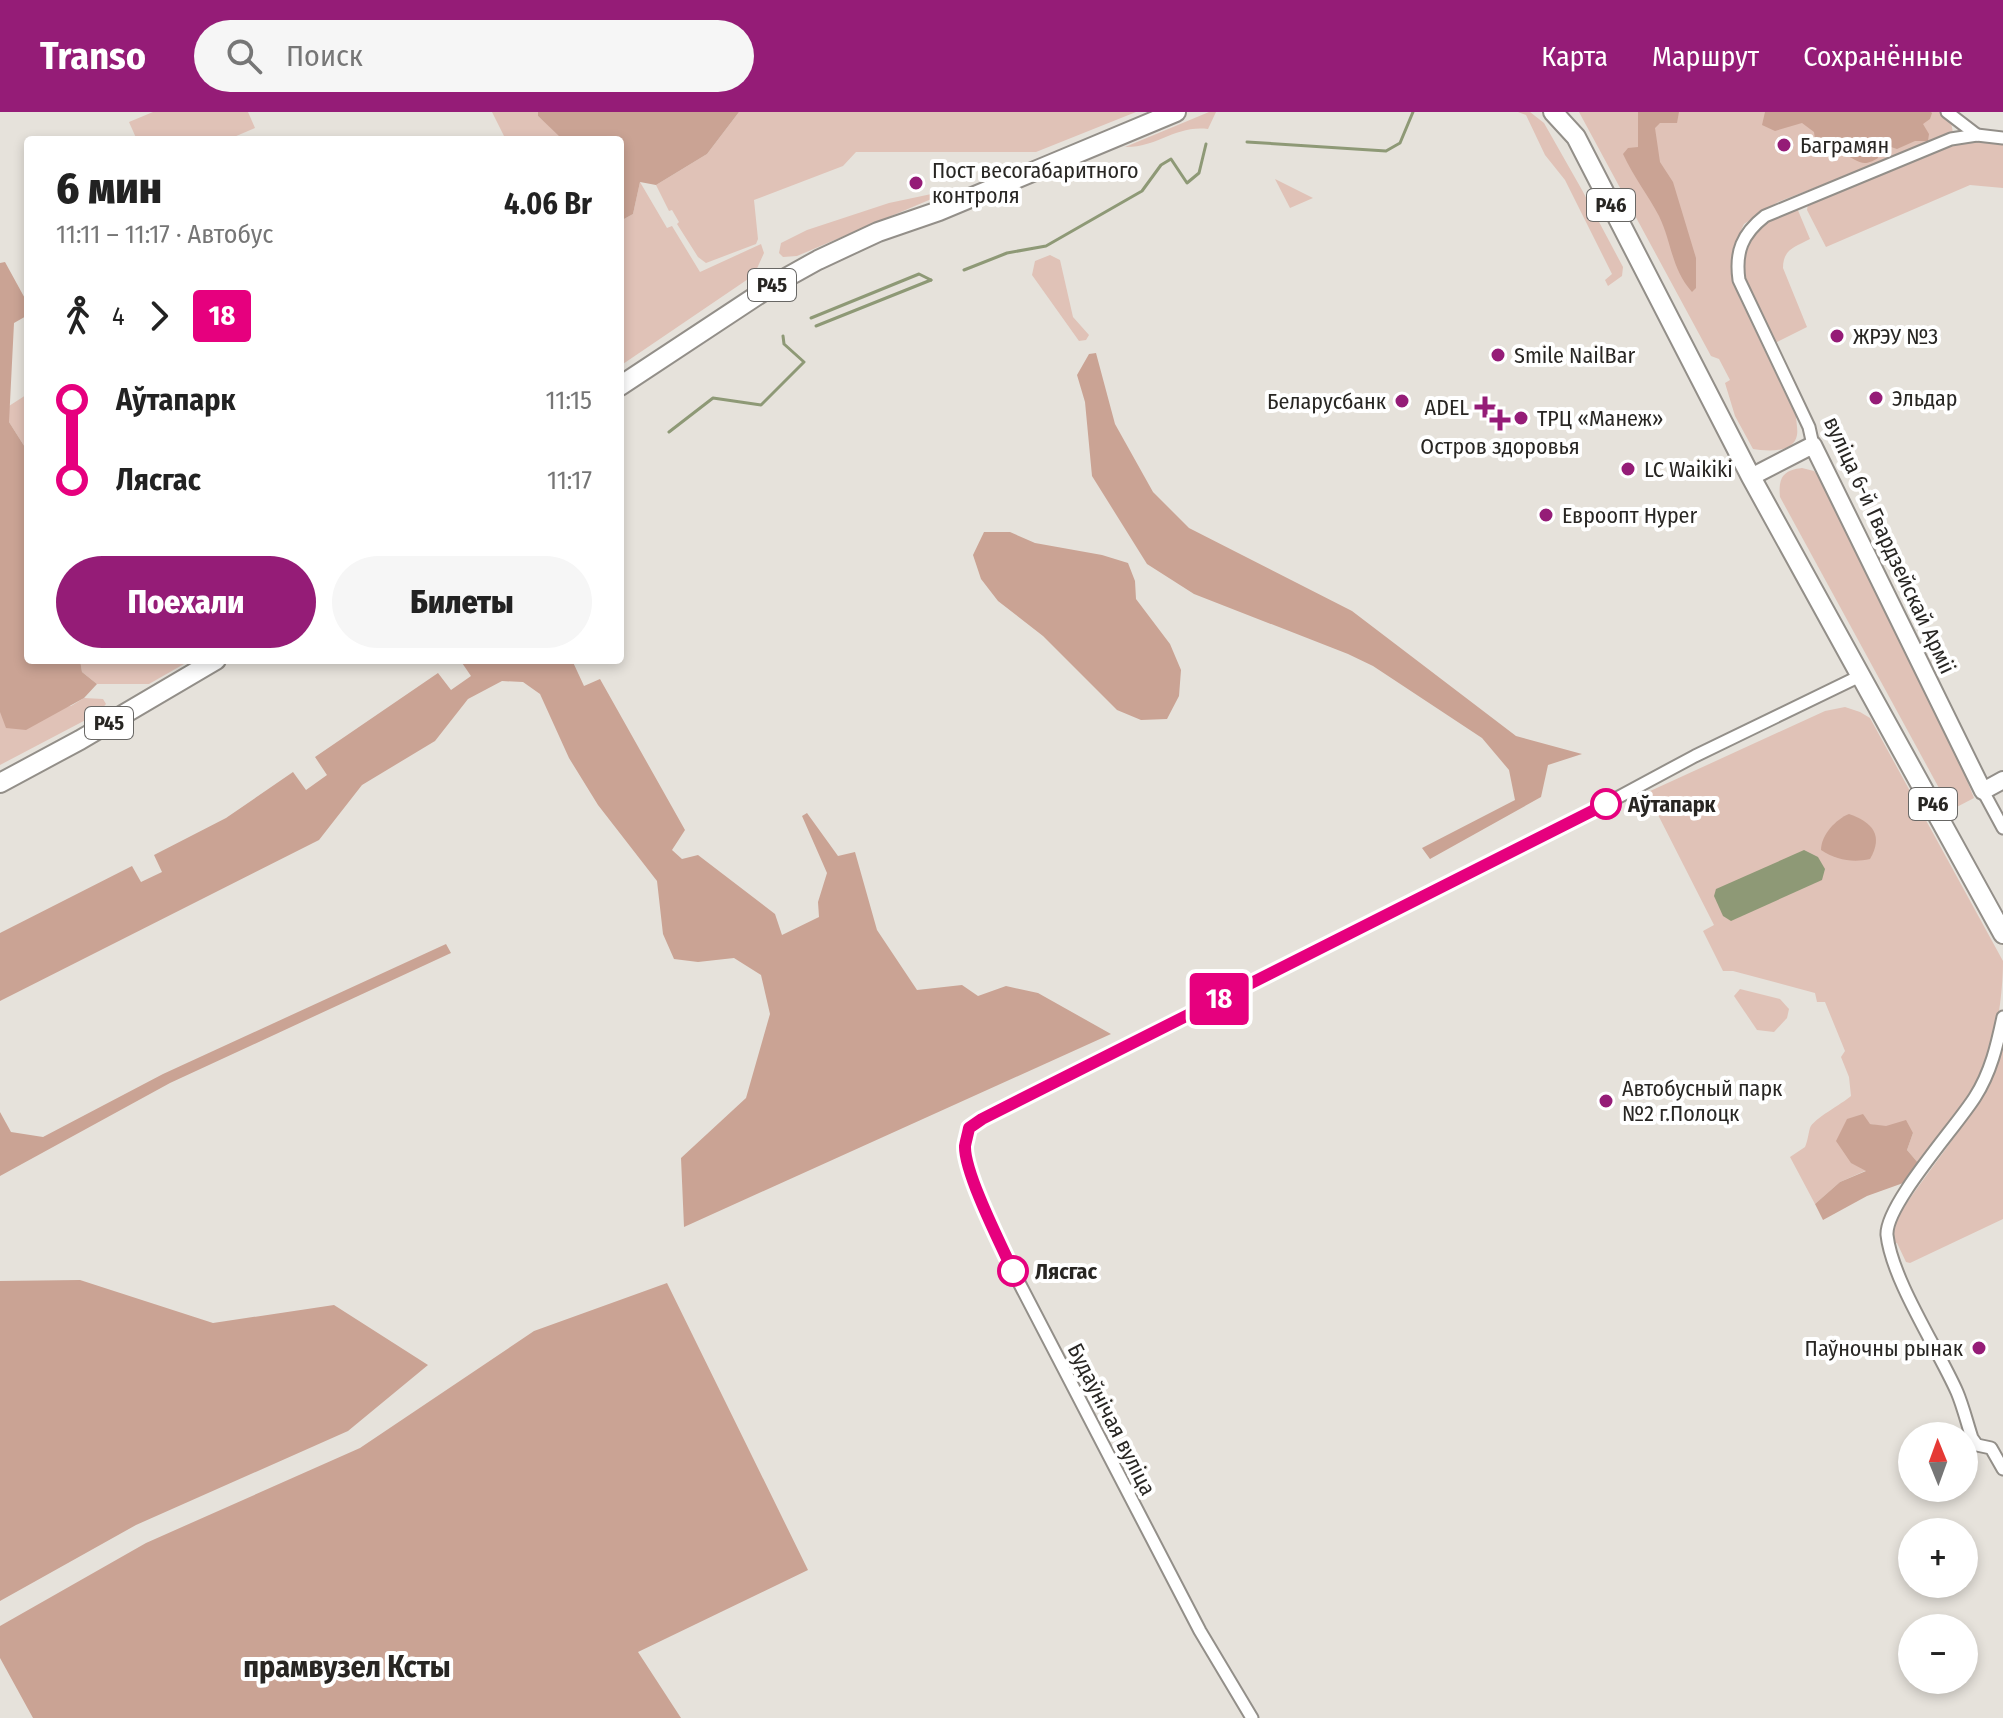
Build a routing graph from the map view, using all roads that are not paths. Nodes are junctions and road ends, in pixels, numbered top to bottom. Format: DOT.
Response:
graph roads {
  1 [pos="1176,112"];
  2 [pos="1553,112"];
  3 [pos="1570,112"];
  4 [pos="1947,112"];
  5 [pos="1977,135"];
  6 [pos="1576,137"];
  7 [pos="2003,138"];
  8 [pos="624,383"];
  9 [pos="1813,445"];
  10 [pos="1751,477"];
  11 [pos="209,664"];
  12 [pos="1862,675"];
  13 [pos="2003,780"];
  14 [pos="0,783"];
  15 [pos="1983,791"];
  16 [pos="2003,828"];
  17 [pos="2003,934"];
  18 [pos="2003,1017"];
  19 [pos="2003,1469"];
  20 [pos="1252,1718"];
  1 -- 8 [label="main road, Р45"];
  2 -- 6 [label="main road, Р46"];
  3 -- 6 [label="main road, Р46"];
  4 -- 5 [label="street"];
  5 -- 7 [label="street"];
  5 -- 9 [label="street, вуліца 6-й Гвардзейскай Арміі"];
  6 -- 10 [label="main road, Р46"];
  9 -- 10 [label="street"];
  9 -- 15 [label="street, вуліца 6-й Гвардзейскай Арміі"];
  10 -- 12 [label="main road, Р46"];
  11 -- 14 [label="main road, Р45"];
  12 -- 17 [label="main road, Р46"];
  12 -- 20 [label="street, Будаўнічая вуліца"];
  13 -- 15 [label="street"];
  15 -- 16 [label="street, вуліца 6-й Гвардзейскай Арміі"];
  18 -- 19 [label="street"];
}
